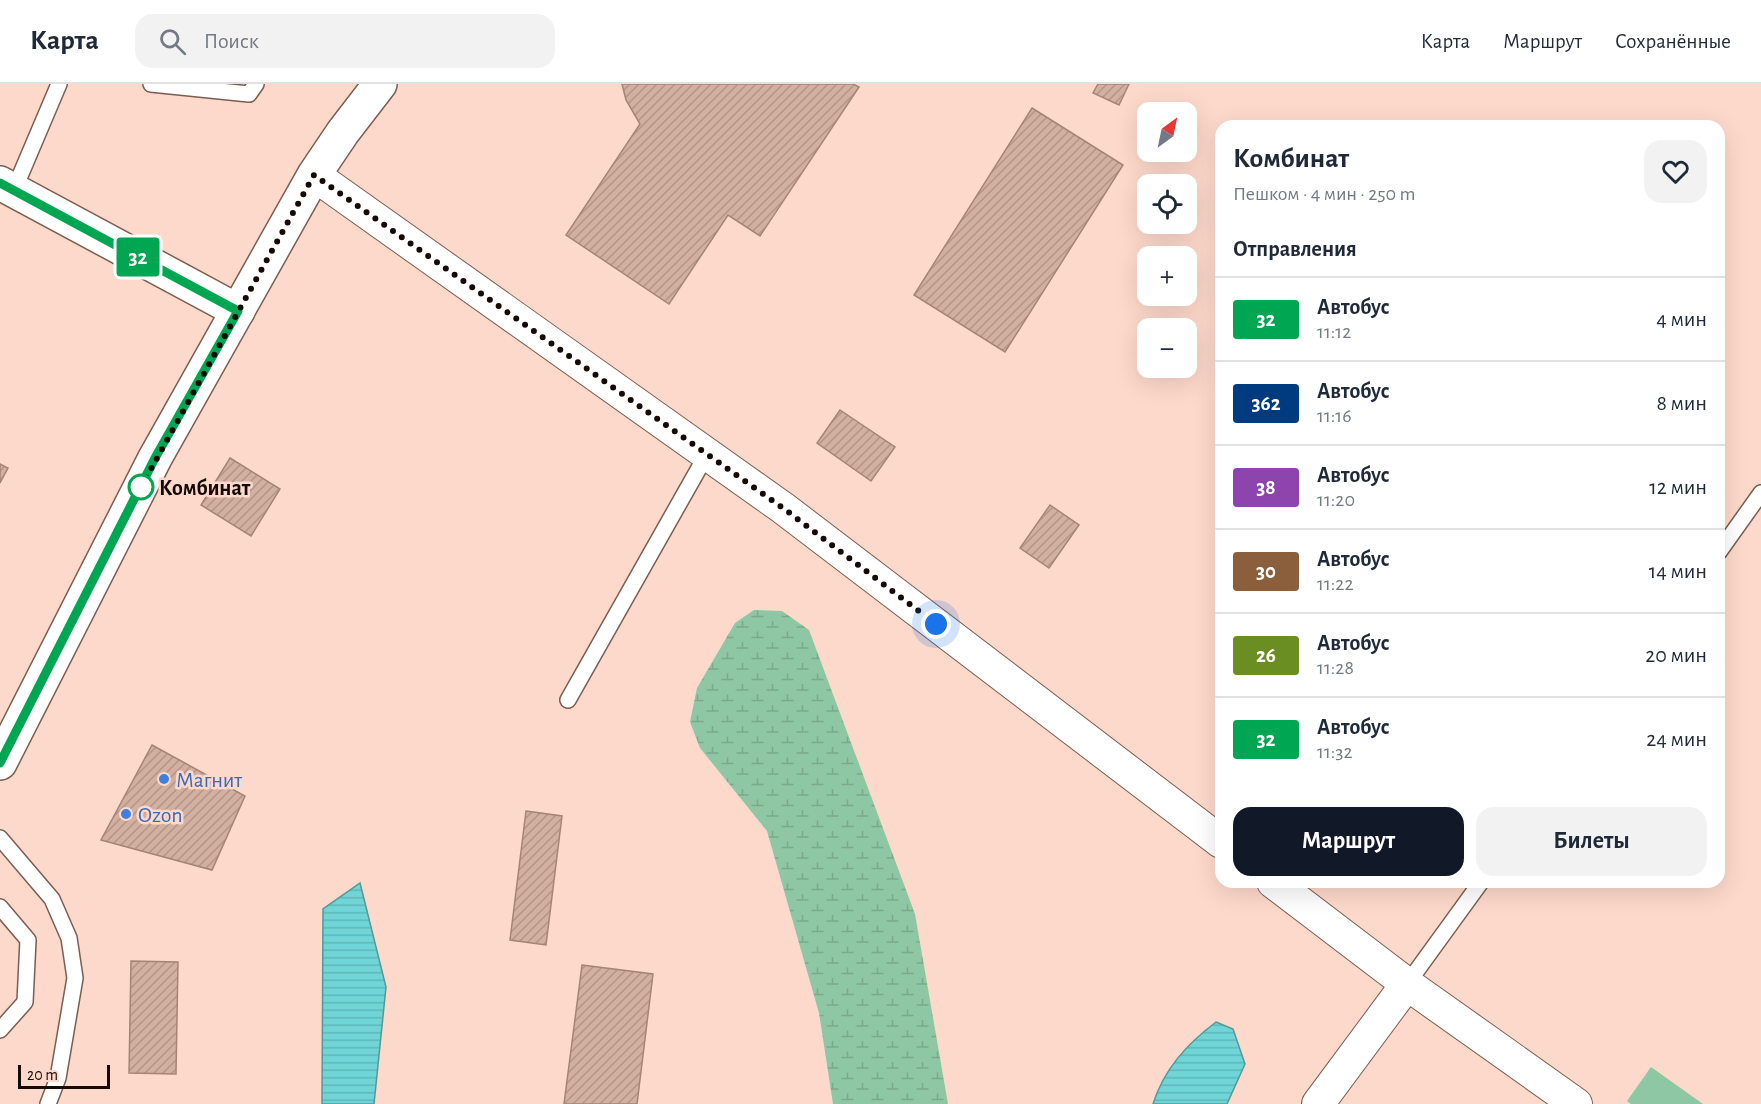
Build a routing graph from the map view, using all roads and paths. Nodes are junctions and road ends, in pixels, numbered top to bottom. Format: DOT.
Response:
graph roads {
  1 [pos="151,84"];
  2 [pos="256,84"];
  3 [pos="380,84"];
  4 [pos="62,85"];
  5 [pos="314,175"];
  6 [pos="7,187"];
  7 [pos="238,311"];
  8 [pos="707,454"];
  9 [pos="1761,493"];
  10 [pos="1725,544"];
  11 [pos="568,700"];
  12 [pos="0,763"];
  13 [pos="1215,837"];
  14 [pos="0,838"];
  15 [pos="1281,888"];
  16 [pos="1477,888"];
  17 [pos="0,907"];
  18 [pos="1407,984"];
  19 [pos="0,1030"];
  20 [pos="48,1104"];
  21 [pos="1318,1104"];
  22 [pos="1576,1104"];
  1 -- 2 [label="lane"];
  3 -- 5 [label="main road"];
  4 -- 6 [label="lane"];
  5 -- 7 [label="main road"];
  5 -- 8 [label="street"];
  6 -- 7 [label="main road"];
  7 -- 12 [label="main road"];
  8 -- 11 [label="lane"];
  8 -- 13 [label="street"];
  9 -- 10 [label="lane"];
  14 -- 20 [label="lane"];
  15 -- 18 [label="street"];
  16 -- 18 [label="lane"];
  17 -- 19 [label="lane"];
  18 -- 21 [label="street"];
  18 -- 22 [label="street"];
}
